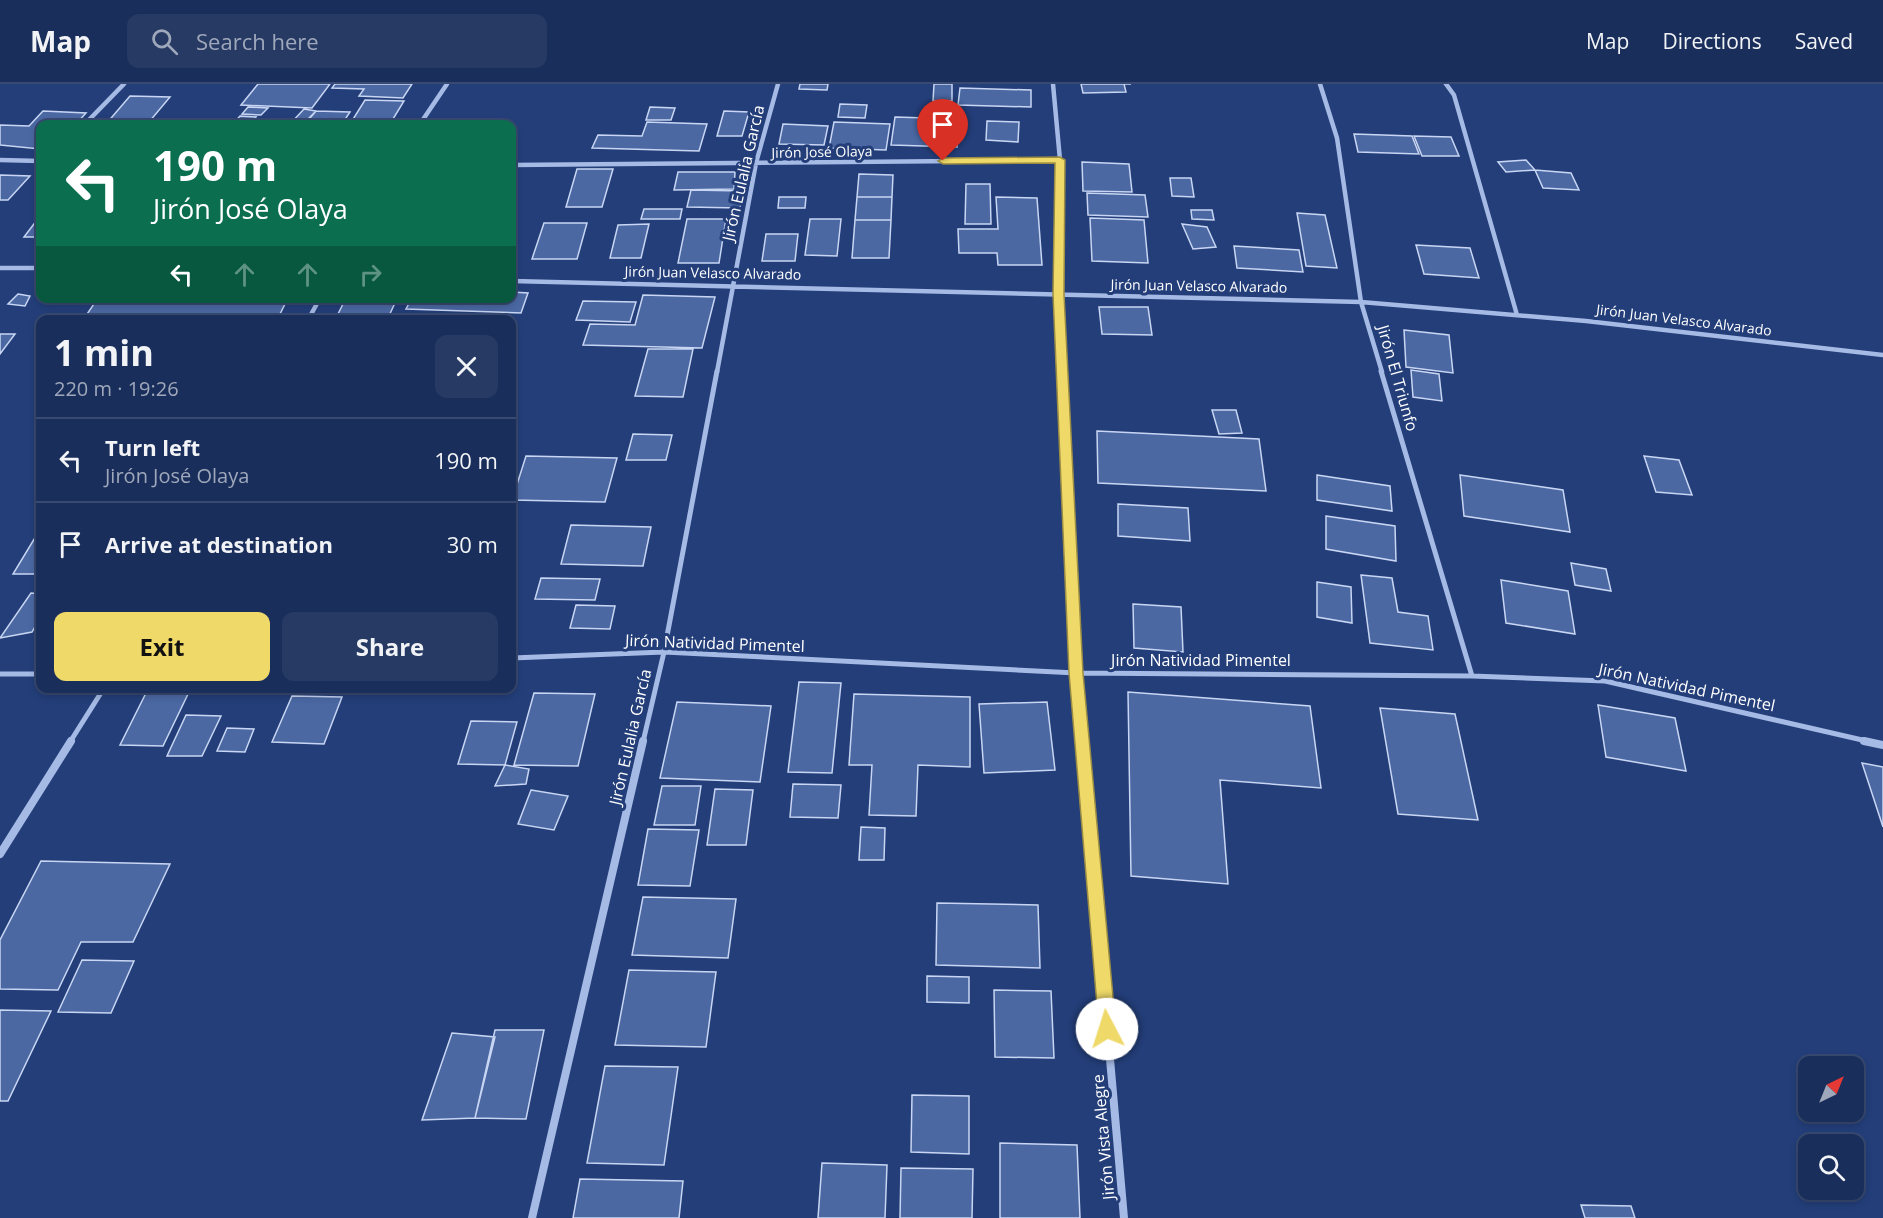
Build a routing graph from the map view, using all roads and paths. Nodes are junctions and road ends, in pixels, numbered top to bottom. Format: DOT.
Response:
graph roads {
  1 [pos="124,84"];
  2 [pos="447,84"];
  3 [pos="777,84"];
  4 [pos="1053,84"];
  5 [pos="1320,84"];
  6 [pos="1446,84"];
  7 [pos="89,120"];
  8 [pos="423,120"];
  9 [pos="0,160"];
  10 [pos="1060,160"];
  11 [pos="36,161"];
  12 [pos="756,163"];
  13 [pos="516,165"];
  14 [pos="0,268"];
  15 [pos="36,268"];
  16 [pos="516,281"];
  17 [pos="733,286"];
  18 [pos="1058,294"];
  19 [pos="1361,302"];
  20 [pos="1517,315"];
  21 [pos="1883,355"];
  22 [pos="664,652"];
  23 [pos="516,658"];
  24 [pos="1076,673"];
  25 [pos="0,674"];
  26 [pos="36,674"];
  27 [pos="1472,676"];
  28 [pos="101,693"];
  29 [pos="1883,745"];
  30 [pos="0,854"];
  31 [pos="532,1218"];
  32 [pos="1124,1218"];
  1 -- 7 [label="street"];
  2 -- 8 [label="street"];
  3 -- 12 [label="street, Jirón Eulalia García"];
  4 -- 10 [label="street, Jirón Vista Alegre"];
  5 -- 19 [label="street, Jirón El Triunfo"];
  6 -- 20 [label="street"];
  9 -- 11 [label="street"];
  10 -- 12 [label="street, Jirón José Olaya"];
  10 -- 18 [label="street, Jirón Vista Alegre"];
  12 -- 13 [label="street, Jirón José Olaya"];
  12 -- 17 [label="street, Jirón Eulalia García"];
  14 -- 15 [label="street"];
  16 -- 17 [label="street, Jirón Juan Velasco Alvarado"];
  17 -- 18 [label="street, Jirón Juan Velasco Alvarado"];
  17 -- 22 [label="street, Jirón Eulalia García"];
  18 -- 19 [label="street, Jirón Juan Velasco Alvarado"];
  18 -- 24 [label="street, Jirón Vista Alegre"];
  19 -- 20 [label="street, Jirón Juan Velasco Alvarado"];
  19 -- 27 [label="street, Jirón El Triunfo"];
  20 -- 21 [label="street, Jirón Juan Velasco Alvarado"];
  22 -- 23 [label="street, Jirón Natividad Pimentel"];
  22 -- 24 [label="street, Jirón Natividad Pimentel"];
  22 -- 31 [label="street, Jirón Eulalia García"];
  24 -- 27 [label="street, Jirón Natividad Pimentel"];
  24 -- 32 [label="street, Jirón Vista Alegre"];
  25 -- 26 [label="street"];
  27 -- 29 [label="street, Jirón Natividad Pimentel"];
  28 -- 30 [label="street"];
}
